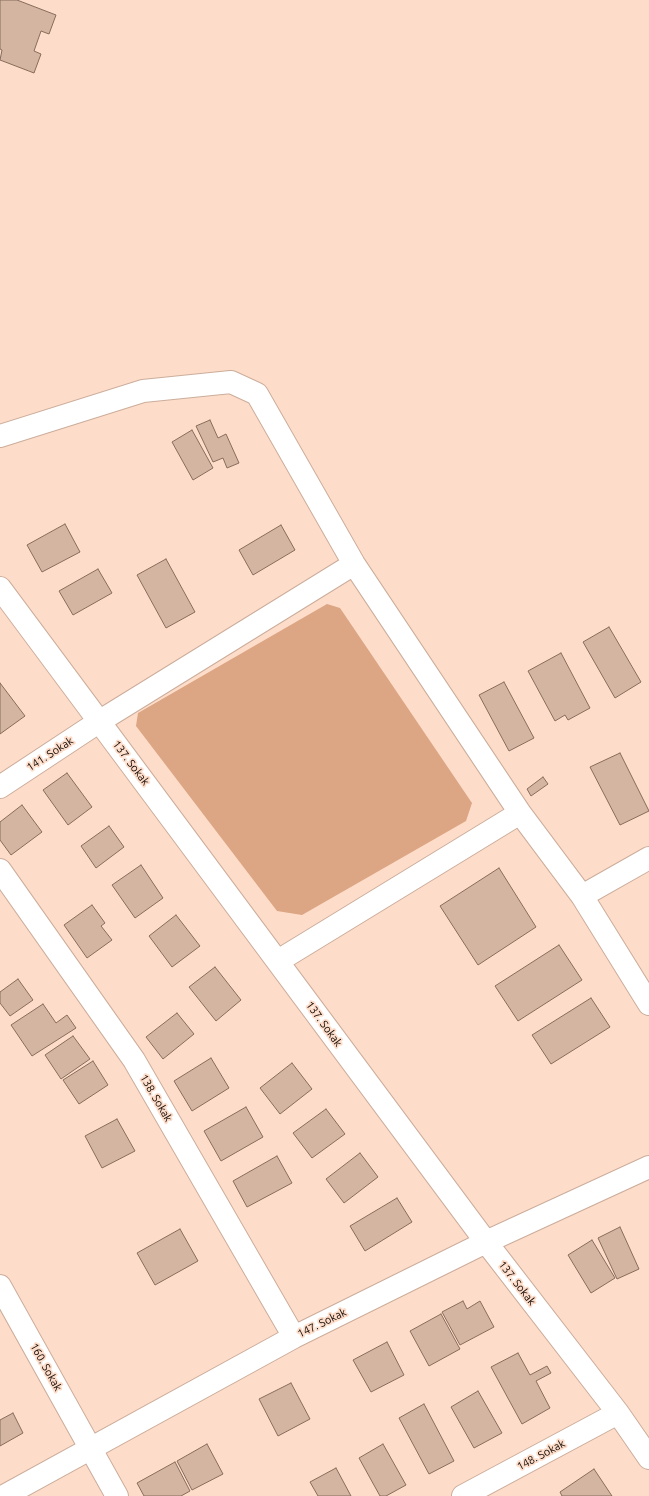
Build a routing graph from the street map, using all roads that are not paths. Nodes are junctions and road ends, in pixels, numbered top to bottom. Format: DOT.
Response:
graph roads {
  1 [pos="0,436"];
  2 [pos="354,564"];
  3 [pos="0,588"];
  4 [pos="100,721"];
  5 [pos="0,787"];
  6 [pos="520,813"];
  7 [pos="649,858"];
  8 [pos="0,870"];
  9 [pos="582,896"];
  10 [pos="278,962"];
  11 [pos="649,1004"];
  12 [pos="649,1167"];
  13 [pos="486,1242"];
  14 [pos="0,1286"];
  15 [pos="294,1337"];
  16 [pos="618,1413"];
  17 [pos="91,1449"];
  18 [pos="649,1458"];
  19 [pos="4,1496"];
  20 [pos="117,1496"];
  21 [pos="463,1496"];
  1 -- 2 [label="street"];
  2 -- 4 [label="street, 141. Sokak"];
  2 -- 6 [label="street"];
  3 -- 4 [label="street, 137. Sokak"];
  4 -- 5 [label="street, 141. Sokak"];
  4 -- 10 [label="street, 137. Sokak"];
  6 -- 9 [label="street"];
  6 -- 10 [label="street"];
  7 -- 9 [label="street"];
  8 -- 15 [label="street, 138. Sokak"];
  9 -- 11 [label="street"];
  10 -- 13 [label="street, 137. Sokak"];
  12 -- 13 [label="street, 147. Sokak"];
  13 -- 15 [label="street, 147. Sokak"];
  13 -- 16 [label="street, 137. Sokak"];
  14 -- 17 [label="street, 160. Sokak"];
  15 -- 17 [label="street, 147. Sokak"];
  16 -- 18 [label="street, 137. Sokak"];
  16 -- 21 [label="street, 148. Sokak"];
  17 -- 19 [label="street, 147. Sokak"];
  17 -- 20 [label="street, 160. Sokak"];
}
